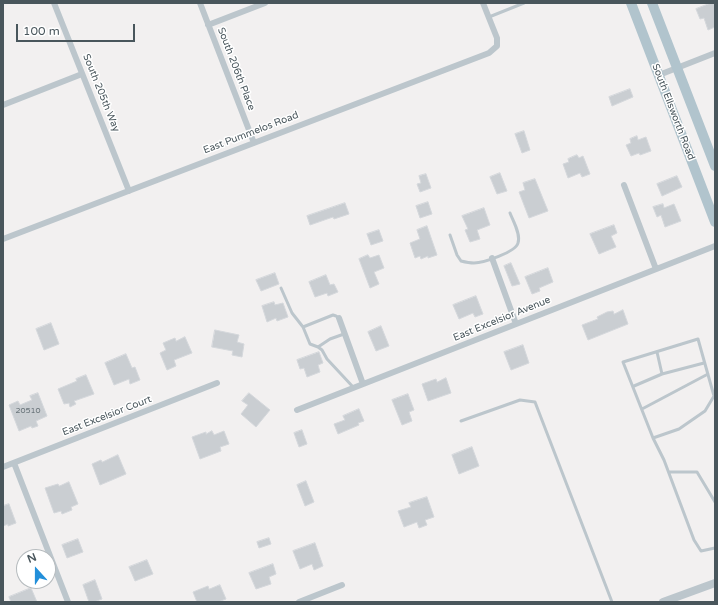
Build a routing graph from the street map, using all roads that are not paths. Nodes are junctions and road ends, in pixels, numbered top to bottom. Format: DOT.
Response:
graph roads {
  1 [pos="54,3"];
  2 [pos="200,3"];
  3 [pos="265,3"];
  4 [pos="483,3"];
  5 [pos="524,3"];
  6 [pos="632,3"];
  7 [pos="652,3"];
  8 [pos="489,17"];
  9 [pos="208,25"];
  10 [pos="715,54"];
  11 [pos="677,68"];
  12 [pos="82,74"];
  13 [pos="659,74"];
  14 [pos="3,105"];
  15 [pos="254,143"];
  16 [pos="715,166"];
  17 [pos="624,185"];
  18 [pos="129,191"];
  19 [pos="510,213"];
  20 [pos="715,222"];
  21 [pos="450,235"];
  22 [pos="3,239"];
  23 [pos="715,246"];
  24 [pos="492,258"];
  25 [pos="656,269"];
  26 [pos="282,288"];
  27 [pos="339,318"];
  28 [pos="516,324"];
  29 [pos="303,327"];
  30 [pos="344,334"];
  31 [pos="318,347"];
  32 [pos="657,352"];
  33 [pos="704,363"];
  34 [pos="662,374"];
  35 [pos="708,374"];
  36 [pos="218,383"];
  37 [pos="363,384"];
  38 [pos="634,386"];
  39 [pos="354,388"];
  40 [pos="642,409"];
  41 [pos="297,410"];
  42 [pos="461,421"];
  43 [pos="653,438"];
  44 [pos="14,463"];
  45 [pos="3,468"];
  46 [pos="669,472"];
  47 [pos="715,502"];
  48 [pos="715,548"];
  49 [pos="715,582"];
  50 [pos="342,585"];
  51 [pos="68,602"];
  52 [pos="299,602"];
  53 [pos="612,602"];
  54 [pos="663,602"];
  1 -- 12 [label="street, South 205th Way"];
  2 -- 9 [label="street, South 206th Place"];
  3 -- 9 [label="street"];
  4 -- 8 [label="street"];
  5 -- 8 [label="lane"];
  6 -- 13 [label="main road, South Ellsworth Road"];
  7 -- 11 [label="main road, South Ellsworth Road"];
  8 -- 15 [label="street, East Pummelos Road"];
  9 -- 15 [label="street, South 206th Place"];
  10 -- 11 [label="street"];
  11 -- 13 [label="street"];
  11 -- 16 [label="main road, South Ellsworth Road"];
  12 -- 14 [label="street"];
  12 -- 18 [label="street, South 205th Way"];
  13 -- 20 [label="main road, South Ellsworth Road"];
  15 -- 18 [label="street, East Pummelos Road"];
  17 -- 25 [label="street"];
  18 -- 22 [label="street, East Pummelos Road"];
  19 -- 24 [label="lane"];
  21 -- 24 [label="lane"];
  23 -- 25 [label="street, East Excelsior Avenue"];
  24 -- 28 [label="street"];
  25 -- 28 [label="street, East Excelsior Avenue"];
  26 -- 29 [label="lane"];
  27 -- 29 [label="lane"];
  27 -- 30 [label="street"];
  28 -- 37 [label="street, East Excelsior Avenue"];
  29 -- 31 [label="lane"];
  30 -- 31 [label="lane"];
  30 -- 37 [label="street"];
  31 -- 39 [label="lane"];
  32 -- 33 [label="lane"];
  32 -- 34 [label="lane"];
  32 -- 38 [label="lane"];
  33 -- 34 [label="lane"];
  33 -- 35 [label="lane"];
  34 -- 38 [label="lane"];
  35 -- 40 [label="lane"];
  35 -- 43 [label="lane"];
  36 -- 44 [label="street, East Excelsior Court"];
  37 -- 39 [label="street, East Excelsior Avenue"];
  38 -- 40 [label="lane"];
  39 -- 41 [label="street, East Excelsior Avenue"];
  40 -- 43 [label="lane"];
  42 -- 53 [label="lane"];
  43 -- 46 [label="lane"];
  44 -- 45 [label="street, East Excelsior Court"];
  44 -- 51 [label="street"];
  46 -- 47 [label="lane"];
  46 -- 48 [label="lane"];
  49 -- 54 [label="street"];
  50 -- 52 [label="street"];
}
